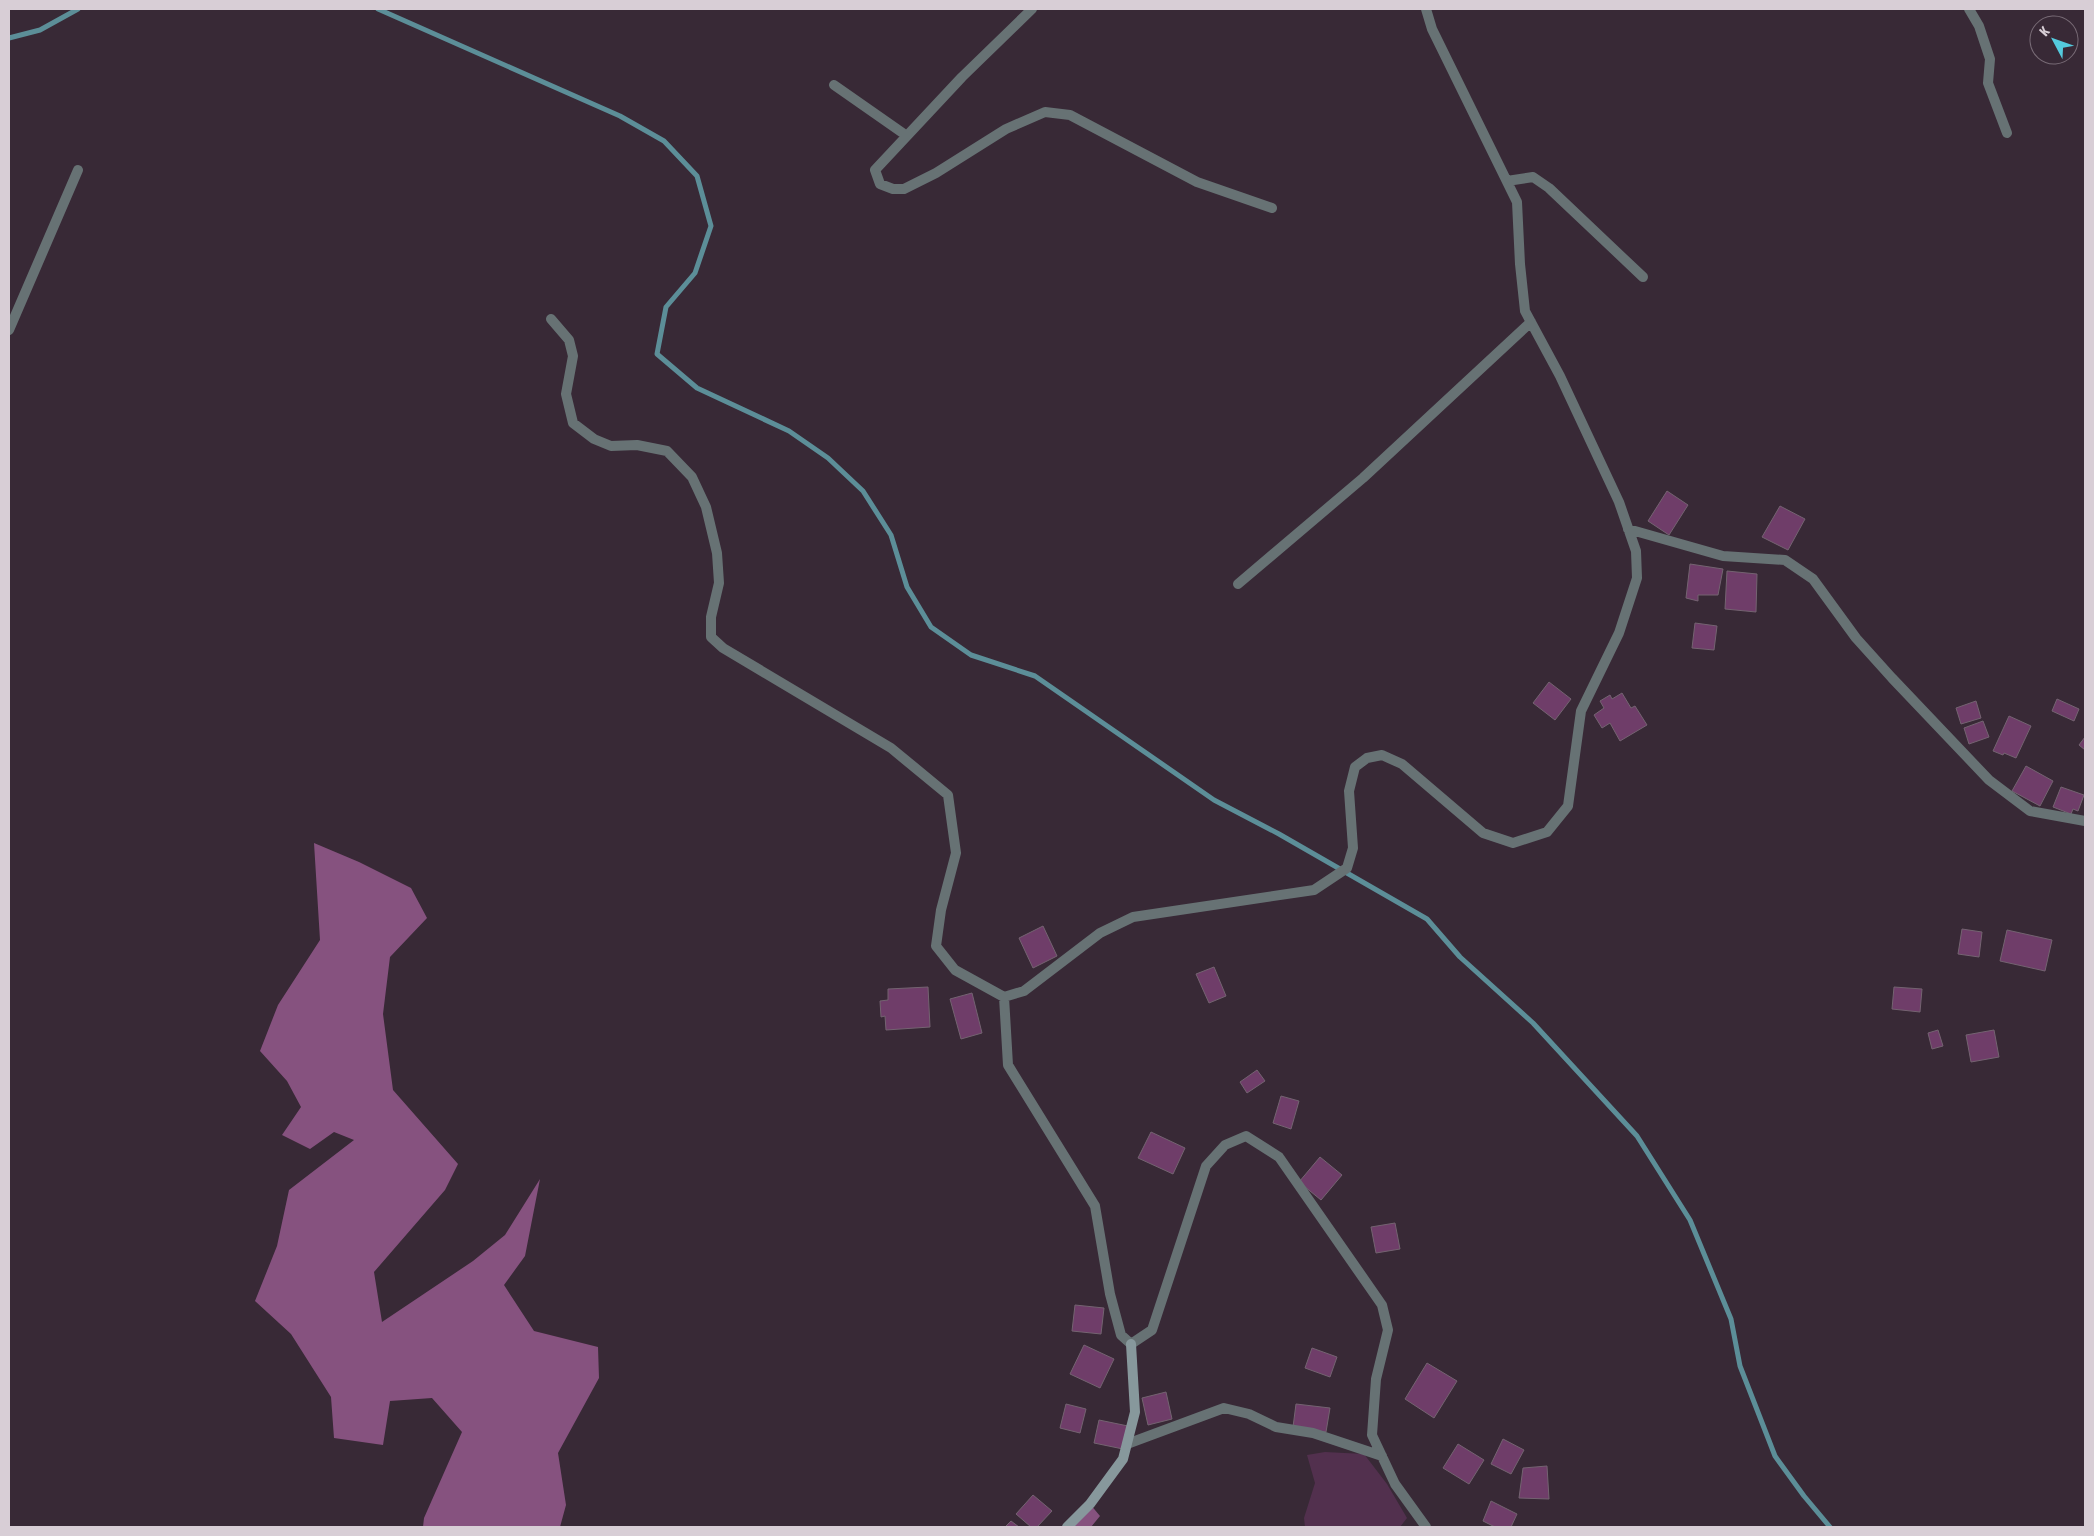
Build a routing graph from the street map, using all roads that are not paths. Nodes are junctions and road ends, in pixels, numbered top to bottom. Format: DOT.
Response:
graph roads {
  1 [pos="1426,9"];
  2 [pos="1969,9"];
  3 [pos="1028,10"];
  4 [pos="834,85"];
  5 [pos="2007,134"];
  6 [pos="907,136"];
  7 [pos="78,170"];
  8 [pos="1507,181"];
  9 [pos="1272,208"];
  10 [pos="1643,277"];
  11 [pos="551,319"];
  12 [pos="1531,322"];
  13 [pos="9,330"];
  14 [pos="1628,529"];
  15 [pos="1238,584"];
  16 [pos="2085,821"];
  17 [pos="1004,997"];
  18 [pos="1131,1344"];
  19 [pos="1127,1444"];
  20 [pos="1382,1456"];
  21 [pos="1067,1527"];
  22 [pos="1426,1527"];
  1 -- 8 [label="street"];
  2 -- 5 [label="street"];
  3 -- 6 [label="street"];
  4 -- 6 [label="street"];
  6 -- 9 [label="street"];
  7 -- 13 [label="street"];
  8 -- 10 [label="street"];
  8 -- 12 [label="street"];
  11 -- 17 [label="street"];
  12 -- 14 [label="street"];
  12 -- 15 [label="street"];
  14 -- 16 [label="street"];
  14 -- 17 [label="street"];
  17 -- 18 [label="street"];
  18 -- 19 [label="street"];
  18 -- 20 [label="street"];
  19 -- 20 [label="street"];
  19 -- 21 [label="street"];
  20 -- 22 [label="street"];
}
